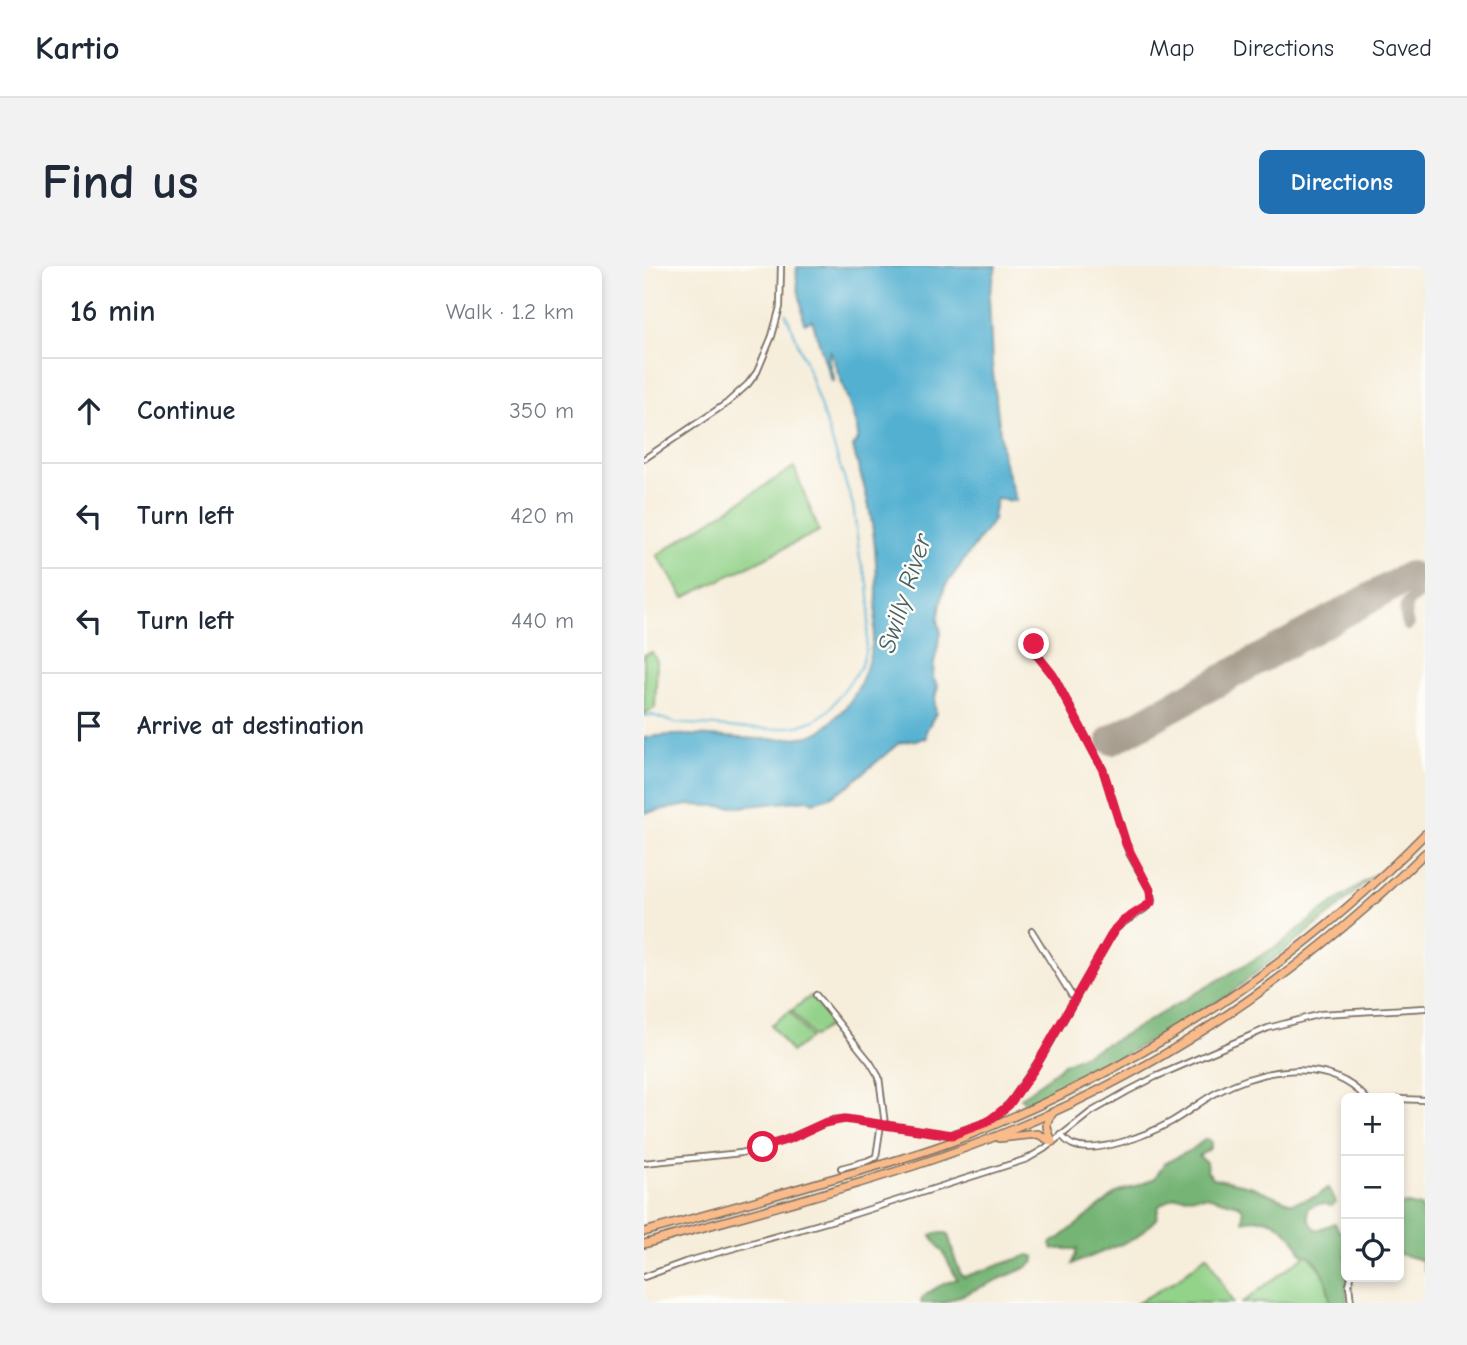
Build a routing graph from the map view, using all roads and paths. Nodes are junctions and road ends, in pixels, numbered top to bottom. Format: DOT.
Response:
graph roads {
  1 [pos="781,266"];
  2 [pos="644,460"];
  3 [pos="1036,631"];
  4 [pos="1425,834"];
  5 [pos="1425,853"];
  6 [pos="1032,931"];
  7 [pos="816,995"];
  8 [pos="1075,1001"];
  9 [pos="1425,1008"];
  10 [pos="1361,1093"];
  11 [pos="1404,1099"];
  12 [pos="1425,1100"];
  13 [pos="1058,1110"];
  14 [pos="883,1125"];
  15 [pos="1061,1135"];
  16 [pos="952,1138"];
  17 [pos="990,1139"];
  18 [pos="1052,1142"];
  19 [pos="644,1163"];
  20 [pos="841,1168"];
  21 [pos="644,1233"];
  22 [pos="644,1244"];
  23 [pos="644,1277"];
  24 [pos="1350,1282"];
  25 [pos="1351,1303"];
  1 -- 2 [label="street"];
  3 -- 8 [label="street"];
  4 -- 16 [label="highway"];
  5 -- 13 [label="highway"];
  6 -- 8 [label="street"];
  7 -- 14 [label="street"];
  8 -- 16 [label="street"];
  9 -- 15 [label="street"];
  10 -- 15 [label="street"];
  11 -- 12 [label="street"];
  13 -- 17 [label="highway"];
  13 -- 18 [label="highway"];
  14 -- 16 [label="street"];
  14 -- 19 [label="street"];
  14 -- 20 [label="street"];
  15 -- 18 [label="street"];
  16 -- 21 [label="highway"];
  17 -- 18 [label="highway"];
  17 -- 22 [label="highway"];
  18 -- 23 [label="street"];
  24 -- 25 [label="street"];
}
